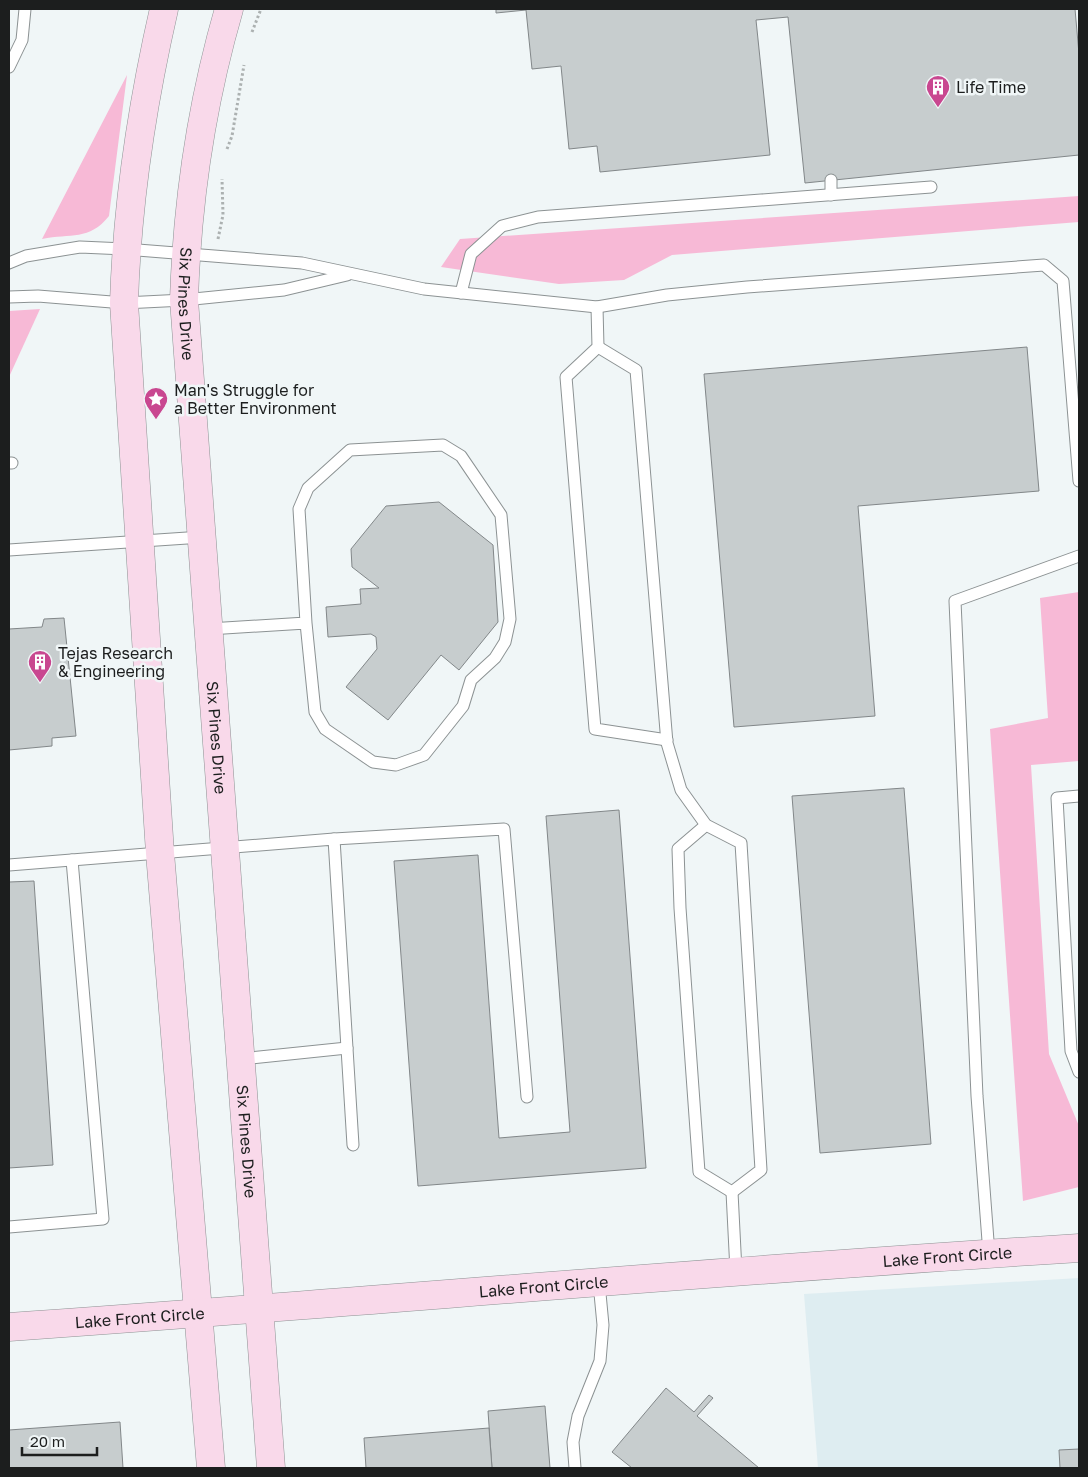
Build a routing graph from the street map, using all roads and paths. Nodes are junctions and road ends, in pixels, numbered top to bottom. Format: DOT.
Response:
graph roads {
  1 [pos="25,9"];
  2 [pos="164,9"];
  3 [pos="229,9"];
  4 [pos="261,9"];
  5 [pos="251,37"];
  6 [pos="245,61"];
  7 [pos="9,67"];
  8 [pos="223,157"];
  9 [pos="221,172"];
  10 [pos="832,180"];
  11 [pos="931,187"];
  12 [pos="831,195"];
  13 [pos="125,249"];
  14 [pos="198,256"];
  15 [pos="9,263"];
  16 [pos="351,274"];
  17 [pos="461,293"];
  18 [pos="9,297"];
  19 [pos="184,300"];
  20 [pos="124,303"];
  21 [pos="597,307"];
  22 [pos="598,347"];
  23 [pos="1079,481"];
  24 [pos="202,537"];
  25 [pos="139,541"];
  26 [pos="9,550"];
  27 [pos="1079,556"];
  28 [pos="306,623"];
  29 [pos="208,629"];
  30 [pos="667,740"];
  31 [pos="1079,796"];
  32 [pos="706,825"];
  33 [pos="334,839"];
  34 [pos="224,848"];
  35 [pos="160,853"];
  36 [pos="72,860"];
  37 [pos="9,865"];
  38 [pos="347,1048"];
  39 [pos="242,1059"];
  40 [pos="1079,1072"];
  41 [pos="527,1097"];
  42 [pos="353,1145"];
  43 [pos="732,1192"];
  44 [pos="9,1227"];
  45 [pos="1079,1248"];
  46 [pos="989,1254"];
  47 [pos="736,1271"];
  48 [pos="599,1281"];
  49 [pos="258,1310"];
  50 [pos="199,1314"];
  51 [pos="9,1328"];
  52 [pos="211,1468"];
  53 [pos="271,1468"];
  54 [pos="575,1468"];
  1 -- 7 [label="lane"];
  2 -- 13 [label="street"];
  3 -- 14 [label="street, Six Pines Drive"];
  4 -- 5 [label="path"];
  6 -- 8 [label="path"];
  9 -- 14 [label="path"];
  10 -- 12 [label="lane"];
  11 -- 12 [label="lane"];
  12 -- 17 [label="lane"];
  13 -- 14 [label="lane"];
  13 -- 15 [label="lane"];
  13 -- 20 [label="street"];
  14 -- 16 [label="lane"];
  14 -- 19 [label="street, Six Pines Drive"];
  16 -- 17 [label="lane"];
  16 -- 19 [label="lane"];
  17 -- 21 [label="lane"];
  18 -- 20 [label="lane"];
  19 -- 20 [label="lane"];
  19 -- 24 [label="street, Six Pines Drive"];
  20 -- 25 [label="street"];
  21 -- 22 [label="lane"];
  21 -- 23 [label="lane"];
  22 -- 30 [label="lane"];
  22 -- 30 [label="lane"];
  24 -- 25 [label="lane"];
  24 -- 29 [label="street, Six Pines Drive"];
  25 -- 26 [label="lane"];
  25 -- 35 [label="street"];
  27 -- 46 [label="lane"];
  28 -- 28 [label="lane"];
  28 -- 29 [label="lane"];
  29 -- 34 [label="street, Six Pines Drive"];
  30 -- 32 [label="lane"];
  31 -- 40 [label="lane"];
  32 -- 43 [label="lane"];
  32 -- 43 [label="lane"];
  33 -- 34 [label="lane"];
  33 -- 38 [label="lane"];
  33 -- 41 [label="lane"];
  34 -- 35 [label="lane"];
  34 -- 39 [label="street, Six Pines Drive"];
  35 -- 36 [label="lane"];
  35 -- 50 [label="street"];
  36 -- 37 [label="lane"];
  36 -- 44 [label="lane"];
  38 -- 39 [label="lane"];
  38 -- 42 [label="lane"];
  39 -- 49 [label="street, Six Pines Drive"];
  43 -- 47 [label="lane"];
  45 -- 46 [label="street, Lake Front Circle"];
  46 -- 47 [label="street, Lake Front Circle"];
  47 -- 48 [label="street, Lake Front Circle"];
  48 -- 49 [label="street, Lake Front Circle"];
  48 -- 54 [label="lane"];
  49 -- 50 [label="street, Lake Front Circle"];
  49 -- 53 [label="street, Six Pines Drive"];
  50 -- 51 [label="street, Lake Front Circle"];
  50 -- 52 [label="street"];
}
